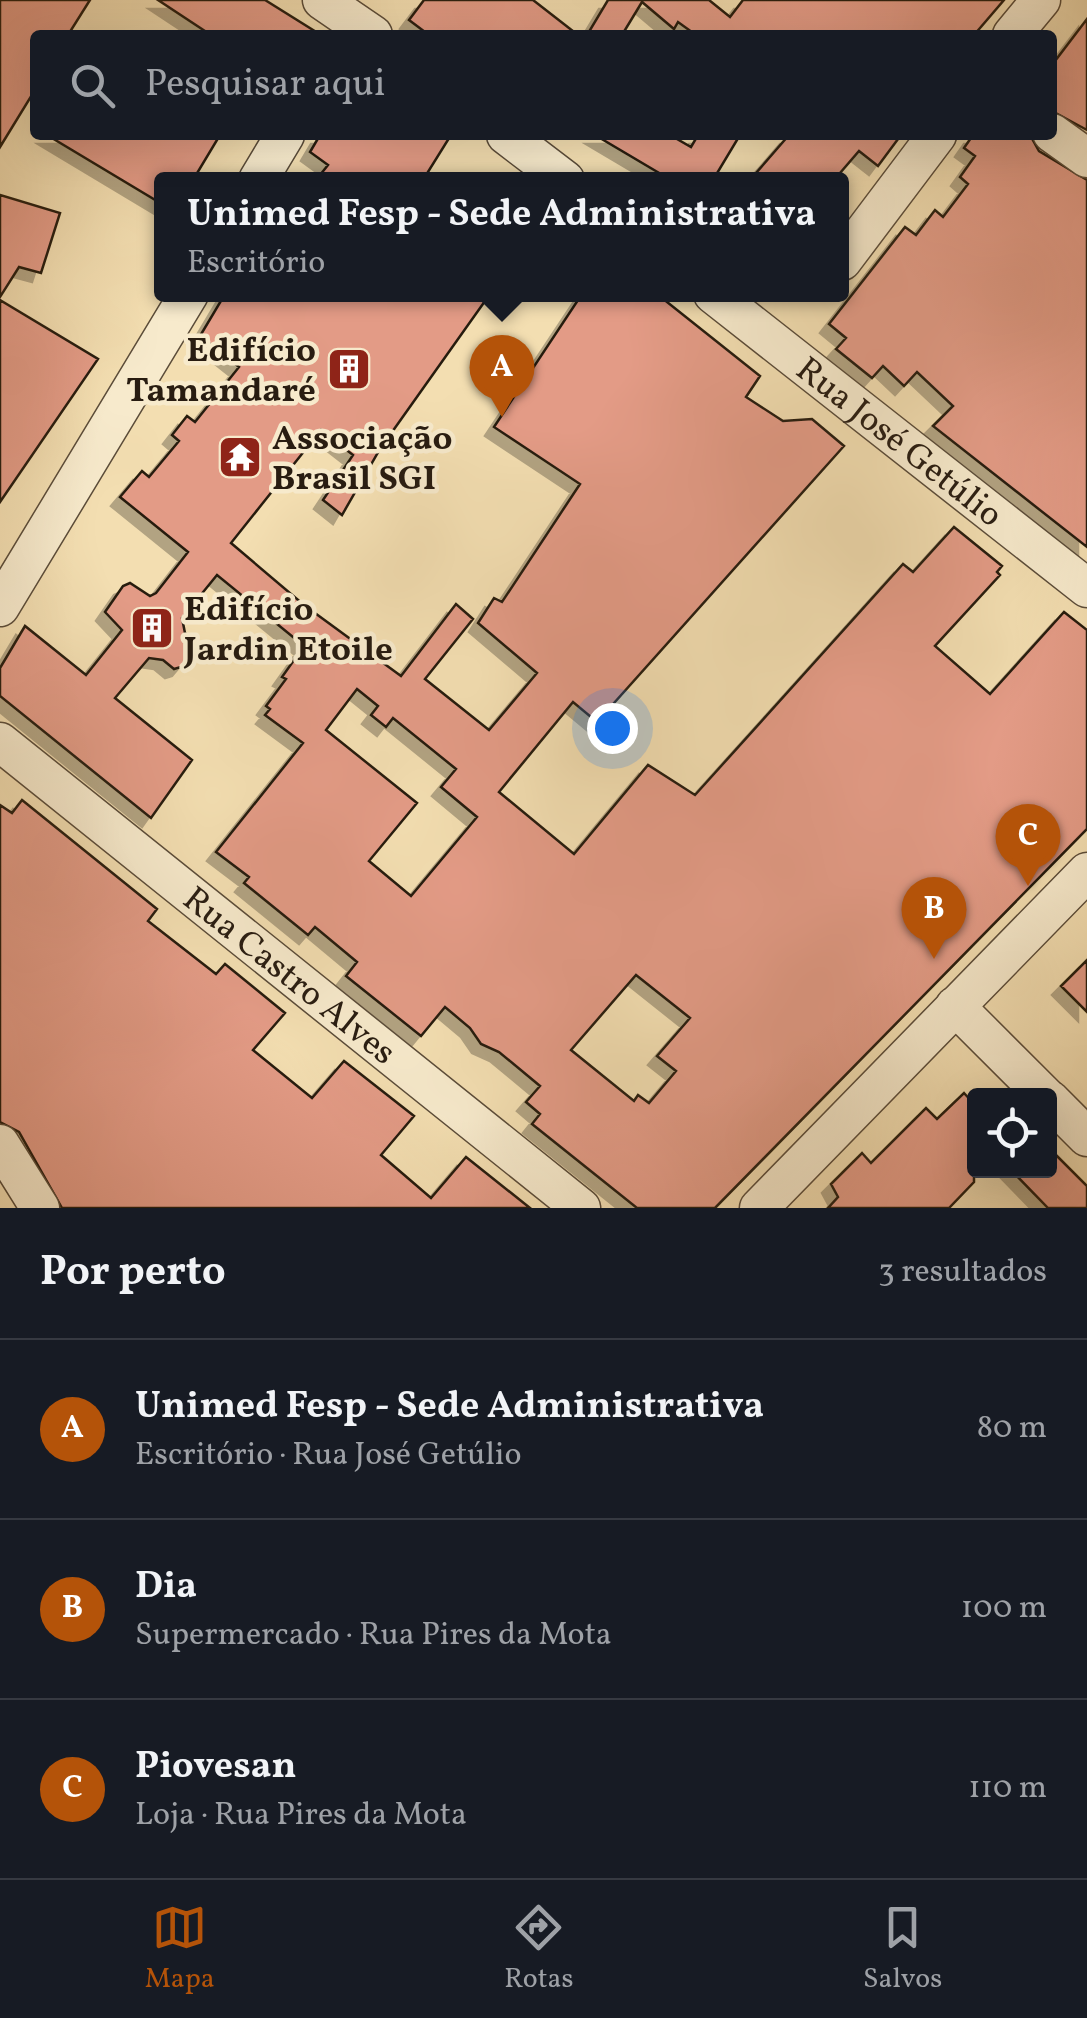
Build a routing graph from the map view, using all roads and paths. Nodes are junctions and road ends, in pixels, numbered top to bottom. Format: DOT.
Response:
graph roads {
  1 [pos="322,0"];
  2 [pos="1041,0"];
  3 [pos="360,23"];
  4 [pos="1016,30"];
  5 [pos="1057,137"];
  6 [pos="282,140"];
  7 [pos="512,140"];
  8 [pos="933,140"];
  9 [pos="1087,158"];
  10 [pos="263,172"];
  11 [pos="554,172"];
  12 [pos="849,251"];
  13 [pos="183,302"];
  14 [pos="723,302"];
  15 [pos="1087,588"];
  16 [pos="0,606"];
  17 [pos="0,742"];
  18 [pos="1087,872"];
  19 [pos="955,1006"];
  20 [pos="1037,1088"];
  21 [pos="1057,1108"];
  22 [pos="1087,1137"];
  23 [pos="0,1144"];
  24 [pos="40,1208"];
  25 [pos="580,1208"];
  26 [pos="759,1208"];
  1 -- 3 [label="street"];
  2 -- 4 [label="street"];
  5 -- 9 [label="street"];
  6 -- 10 [label="street"];
  7 -- 11 [label="street"];
  8 -- 12 [label="street"];
  13 -- 16 [label="street"];
  14 -- 15 [label="street, Rua José Getúlio"];
  17 -- 25 [label="street, Rua Castro Alves"];
  18 -- 19 [label="street"];
  19 -- 20 [label="street"];
  19 -- 26 [label="street"];
  21 -- 22 [label="street"];
  23 -- 24 [label="street"];
}
